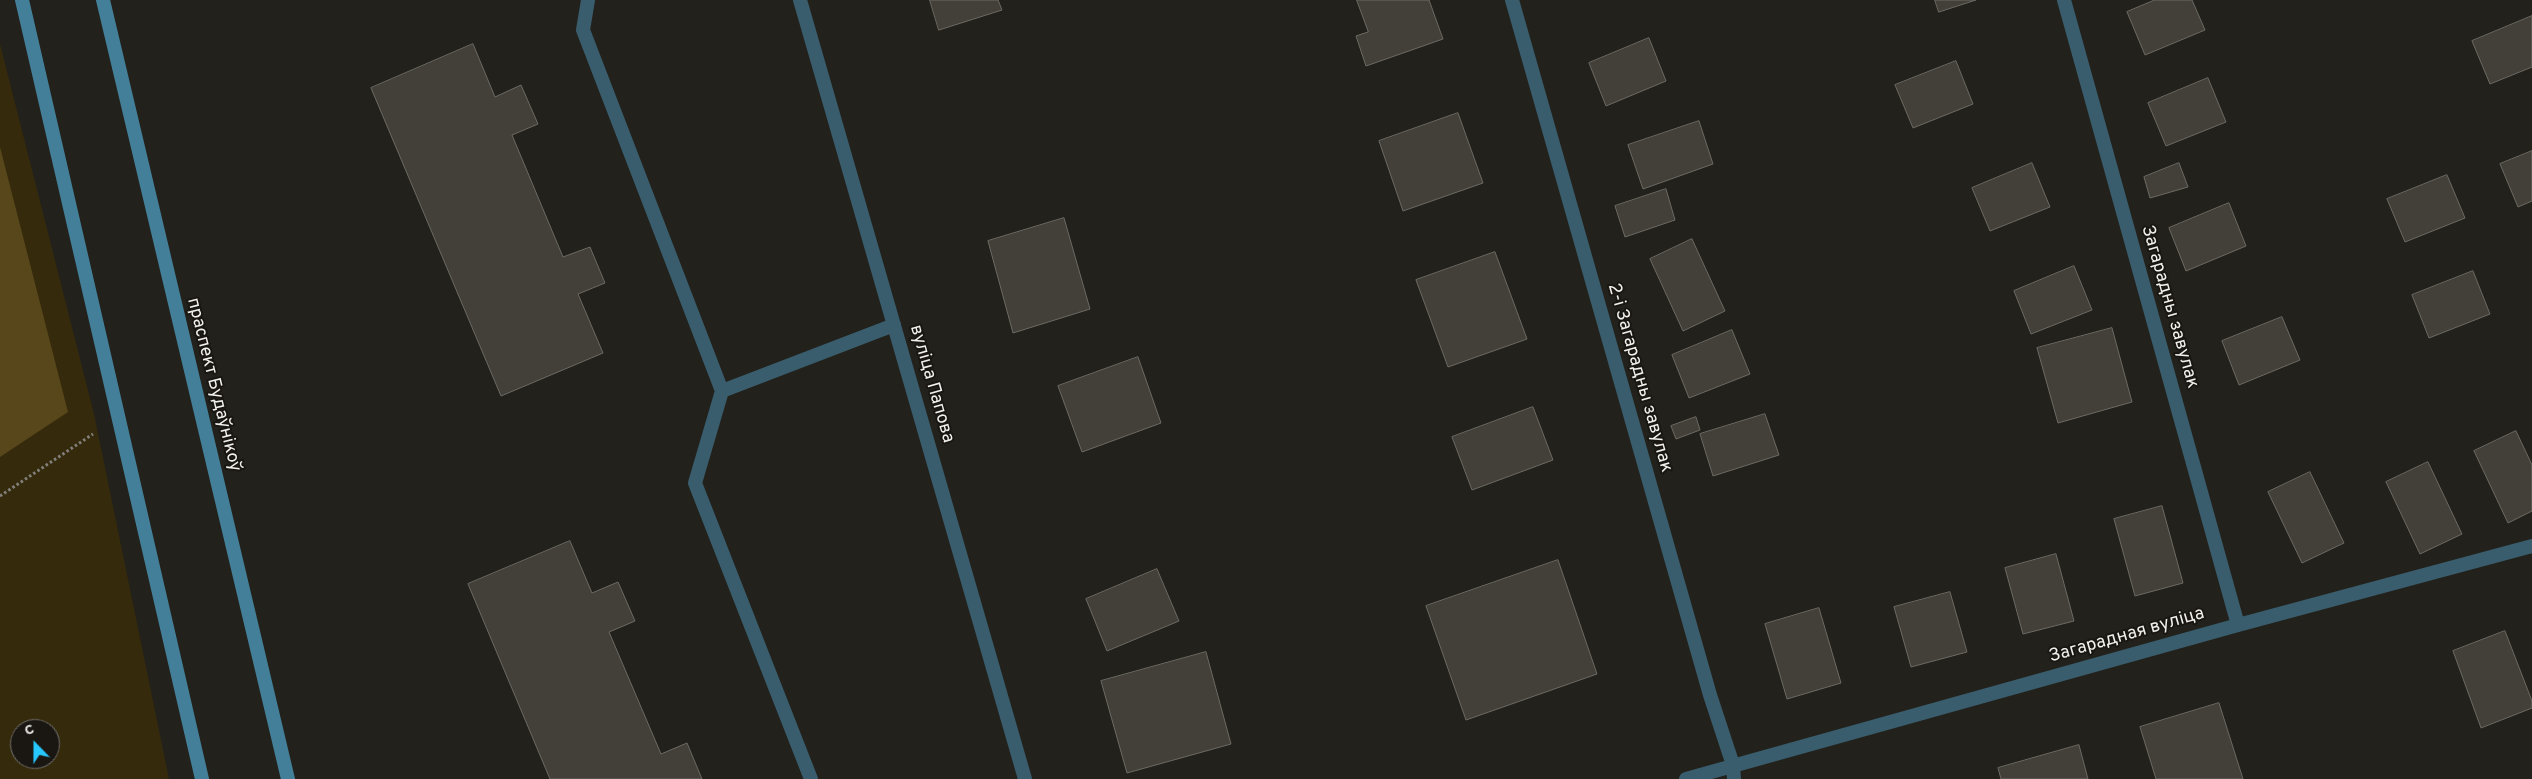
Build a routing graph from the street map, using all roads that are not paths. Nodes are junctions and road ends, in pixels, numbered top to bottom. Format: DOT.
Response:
graph roads {
  1 [pos="22,0"];
  2 [pos="103,0"];
  3 [pos="588,0"];
  4 [pos="800,0"];
  5 [pos="1512,0"];
  6 [pos="2064,0"];
  7 [pos="894,324"];
  8 [pos="722,391"];
  9 [pos="2532,546"];
  10 [pos="2238,625"];
  11 [pos="1734,772"];
  12 [pos="202,779"];
  13 [pos="288,779"];
  14 [pos="811,779"];
  15 [pos="1025,779"];
  16 [pos="1686,779"];
  1 -- 12 [label="main road"];
  2 -- 13 [label="main road, праспект Будаўнікоў"];
  3 -- 8 [label="street"];
  4 -- 7 [label="street, вуліца Папова"];
  5 -- 11 [label="street, 2-і Загарадны завулак"];
  6 -- 10 [label="street, Загарадны завулак"];
  7 -- 8 [label="street"];
  7 -- 15 [label="street, вуліца Папова"];
  8 -- 14 [label="street"];
  9 -- 10 [label="street, Загарадная вуліца"];
  10 -- 11 [label="street, Загарадная вуліца"];
  11 -- 16 [label="street, Загарадная вуліца"];
}
